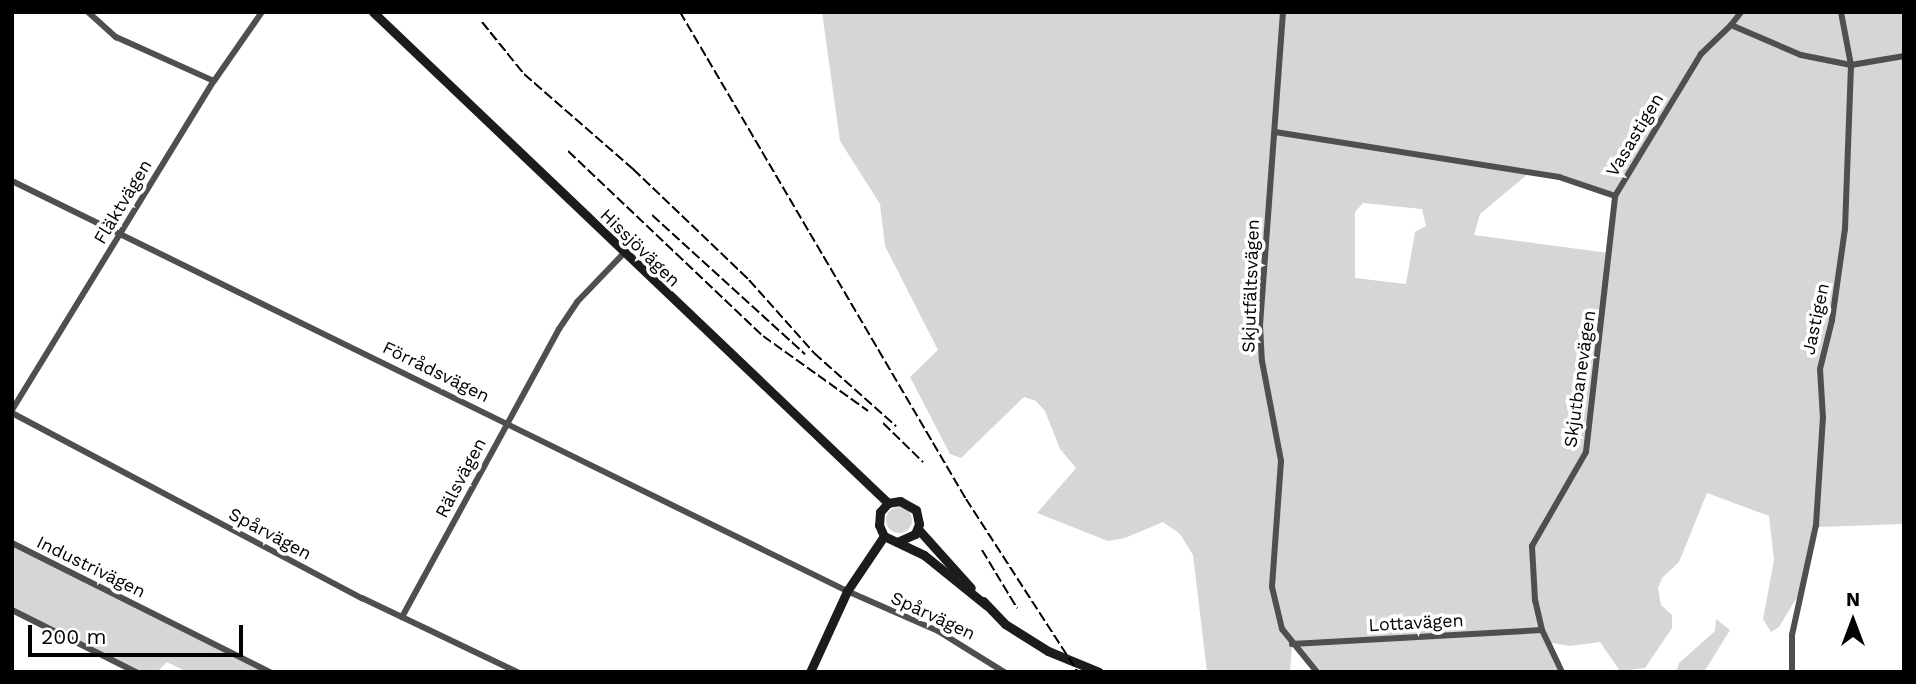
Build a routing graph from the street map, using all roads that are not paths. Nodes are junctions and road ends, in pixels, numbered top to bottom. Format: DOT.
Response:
graph roads {
  1 [pos="88,12"];
  2 [pos="262,12"];
  3 [pos="373,12"];
  4 [pos="1283,12"];
  5 [pos="1741,12"];
  6 [pos="1841,12"];
  7 [pos="1731,25"];
  8 [pos="1904,56"];
  9 [pos="1851,65"];
  10 [pos="214,81"];
  11 [pos="1275,132"];
  12 [pos="12,181"];
  13 [pos="1615,196"];
  14 [pos="120,232"];
  15 [pos="623,254"];
  16 [pos="12,411"];
  17 [pos="507,423"];
  18 [pos="888,503"];
  19 [pos="918,529"];
  20 [pos="884,536"];
  21 [pos="897,542"];
  22 [pos="12,544"];
  23 [pos="847,591"];
  24 [pos="986,605"];
  25 [pos="12,610"];
  26 [pos="402,617"];
  27 [pos="1542,630"];
  28 [pos="1292,644"];
  29 [pos="136,672"];
  30 [pos="270,672"];
  31 [pos="517,672"];
  32 [pos="810,672"];
  33 [pos="1004,672"];
  34 [pos="1100,672"];
  35 [pos="1317,672"];
  36 [pos="1562,672"];
  37 [pos="1792,672"];
  1 -- 10 [label="street"];
  2 -- 10 [label="street, Fläktvägen"];
  3 -- 15 [label="main road, Hissjövägen"];
  4 -- 11 [label="street, Skjutfältsvägen"];
  5 -- 7 [label="street, Vasastigen"];
  6 -- 9 [label="street, Jastigen"];
  7 -- 9 [label="street"];
  7 -- 13 [label="street, Vasastigen"];
  8 -- 9 [label="street"];
  9 -- 37 [label="street, Jastigen"];
  10 -- 14 [label="street, Fläktvägen"];
  11 -- 13 [label="street, Vasastigen"];
  11 -- 28 [label="street, Skjutfältsvägen"];
  12 -- 14 [label="street, Förrådsvägen"];
  13 -- 27 [label="street, Skjutbanevägen"];
  14 -- 16 [label="street, Fläktvägen"];
  14 -- 17 [label="street, Förrådsvägen"];
  15 -- 17 [label="street, Rälsvägen"];
  15 -- 18 [label="main road, Hissjövägen"];
  16 -- 26 [label="street, Spårvägen"];
  17 -- 23 [label="street, Förrådsvägen"];
  17 -- 26 [label="street, Rälsvägen"];
  18 -- 19 [label="main road"];
  18 -- 20 [label="main road"];
  19 -- 21 [label="main road"];
  19 -- 24 [label="main road"];
  20 -- 21 [label="main road"];
  20 -- 23 [label="main road"];
  21 -- 24 [label="main road"];
  22 -- 30 [label="street, Industrivägen"];
  23 -- 32 [label="main road"];
  23 -- 33 [label="street, Spårvägen"];
  24 -- 34 [label="main road"];
  25 -- 29 [label="street"];
  26 -- 31 [label="street, Spårvägen"];
  27 -- 28 [label="street, Lottavägen"];
  27 -- 36 [label="street, Skjutbanevägen"];
  28 -- 35 [label="street, Skjutfältsvägen"];
}
